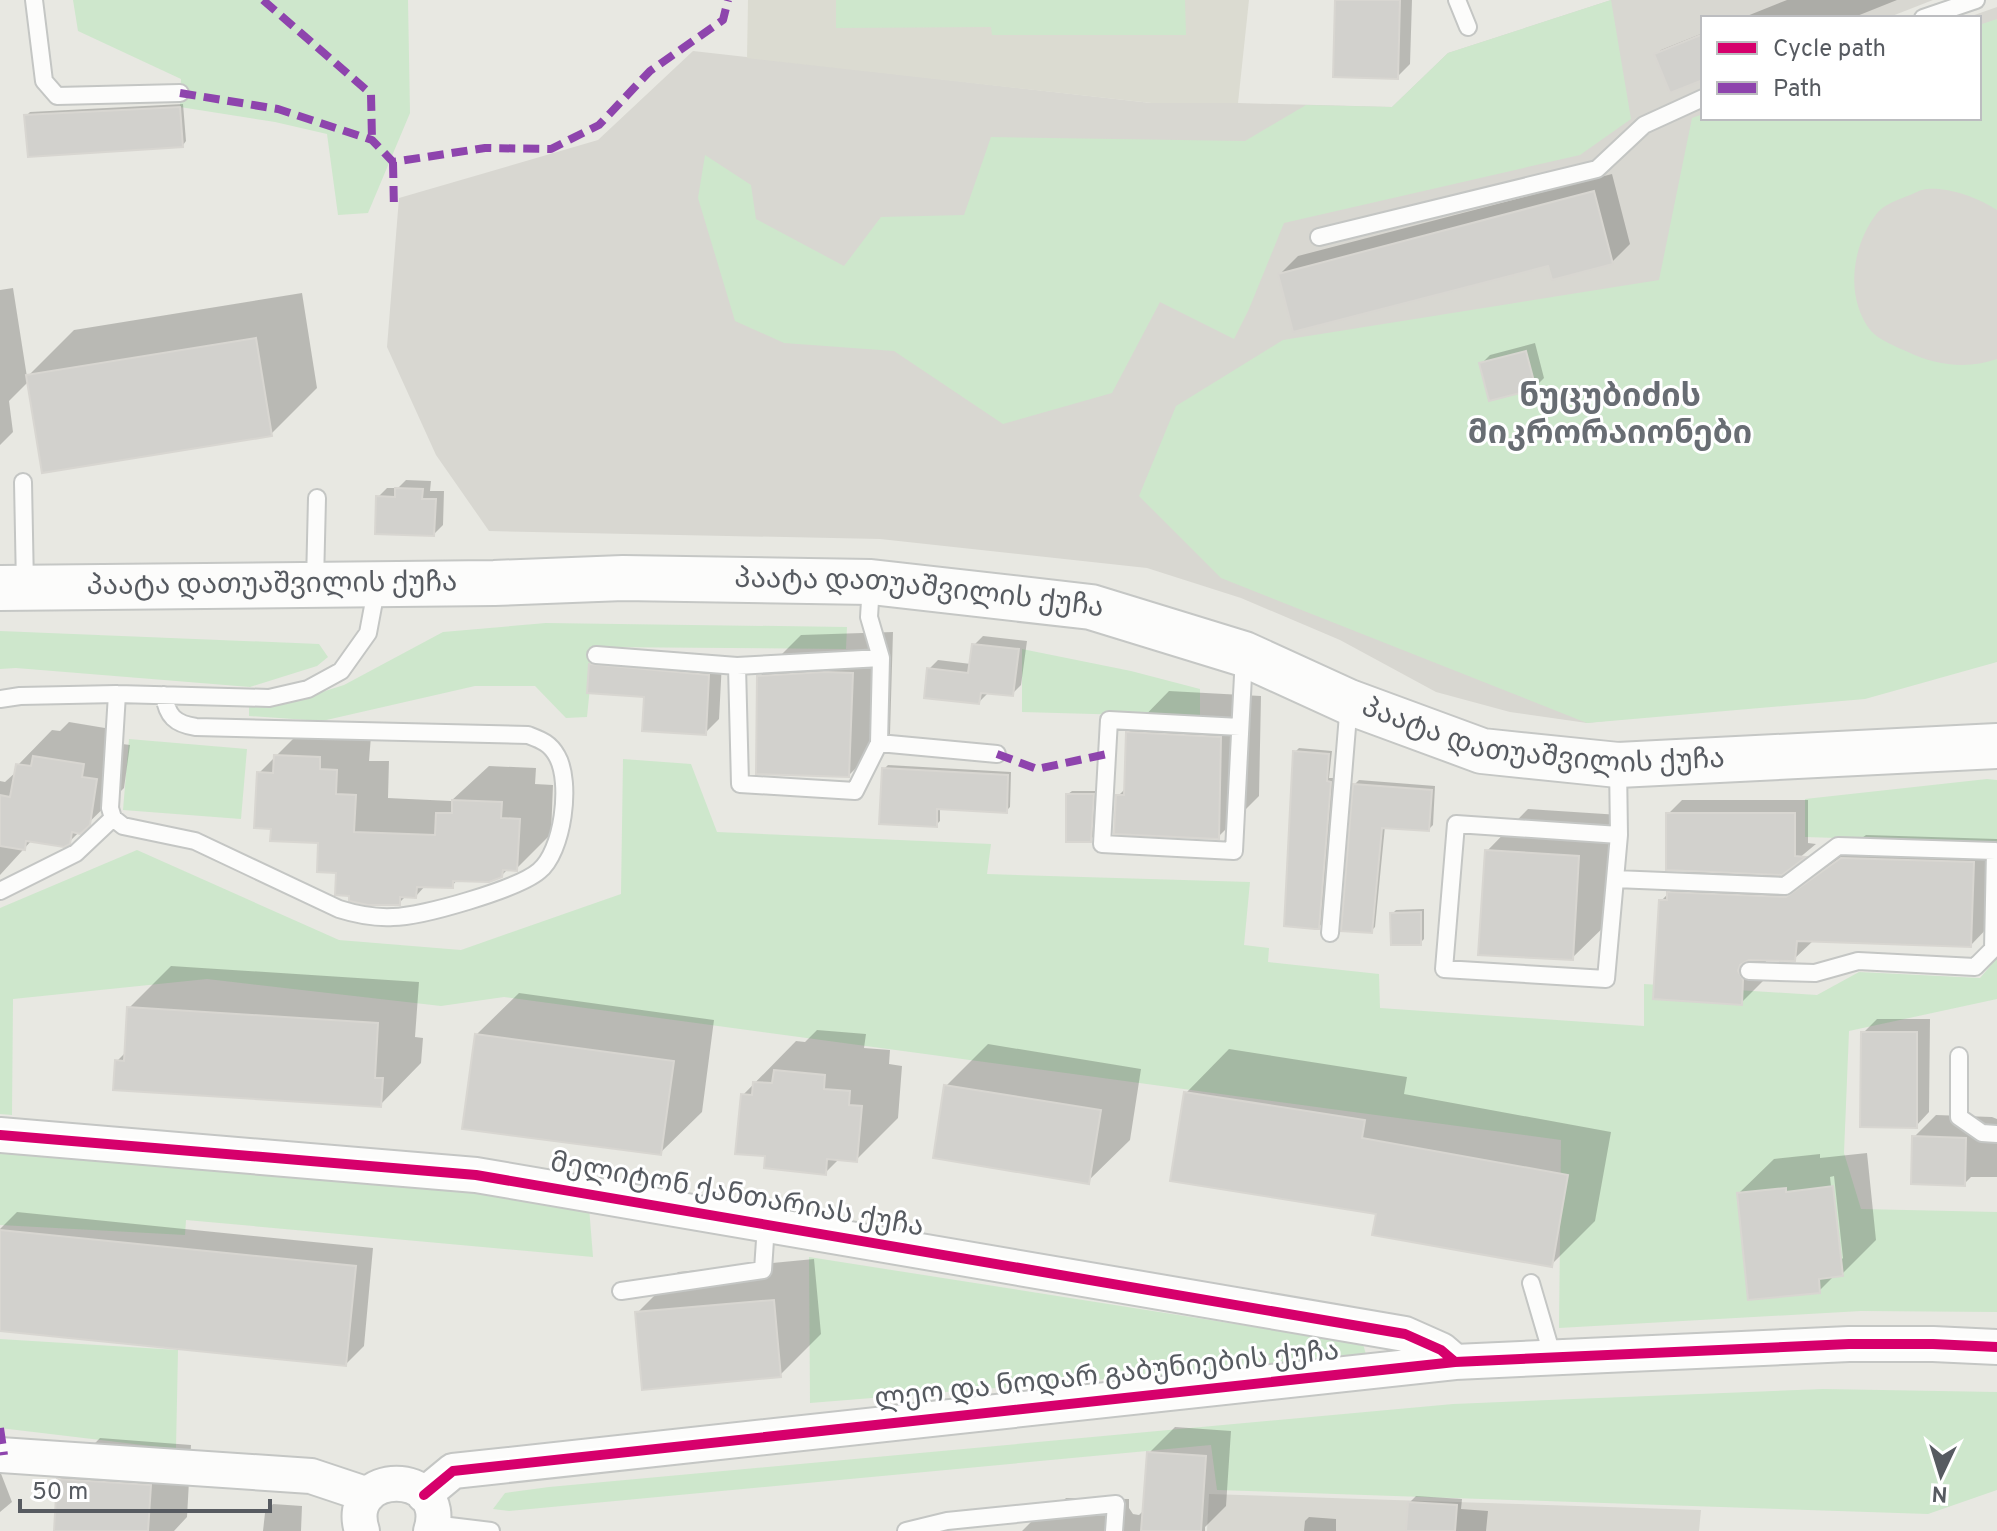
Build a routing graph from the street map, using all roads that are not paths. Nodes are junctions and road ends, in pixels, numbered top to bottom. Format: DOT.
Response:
graph roads {
  1 [pos="34,0"];
  2 [pos="1457,0"];
  3 [pos="1976,0"];
  4 [pos="1929,16"];
  5 [pos="1468,27"];
  6 [pos="180,93"];
  7 [pos="1701,99"];
  8 [pos="1319,237"];
  9 [pos="23,482"];
  10 [pos="317,498"];
  11 [pos="871,582"];
  12 [pos="377,584"];
  13 [pos="315,585"];
  14 [pos="12,588"];
  15 [pos="1244,654"];
  16 [pos="596,655"];
  17 [pos="881,658"];
  18 [pos="737,666"];
  19 [pos="117,694"];
  20 [pos="164,695"];
  21 [pos="0,699"];
  22 [pos="1349,702"];
  23 [pos="1997,715"];
  24 [pos="1240,727"];
  25 [pos="879,743"];
  26 [pos="1997,746"];
  27 [pos="997,754"];
  28 [pos="1811,758"];
  29 [pos="1618,765"];
  30 [pos="113,818"];
  31 [pos="1619,835"];
  32 [pos="1615,879"];
  33 [pos="0,891"];
  34 [pos="1996,906"];
  35 [pos="1330,933"];
  36 [pos="1749,971"];
  37 [pos="1959,1056"];
  38 [pos="1997,1134"];
  39 [pos="0,1135"];
  40 [pos="766,1225"];
  41 [pos="1531,1283"];
  42 [pos="621,1291"];
  43 [pos="1997,1347"];
  44 [pos="1553,1358"];
  45 [pos="1455,1362"];
  46 [pos="1,1456"];
  47 [pos="429,1517"];
  48 [pos="362,1520"];
  49 [pos="491,1531"];
  50 [pos="906,1531"];
  51 [pos="1114,1531"];
  1 -- 6 [label="lane"];
  2 -- 5 [label="lane"];
  3 -- 4 [label="lane"];
  7 -- 8 [label="lane"];
  9 -- 14 [label="lane"];
  10 -- 13 [label="lane"];
  11 -- 12 [label="main road, პაატა დათუაშვილის ქუჩა"];
  11 -- 15 [label="main road, პაატა დათუაშვილის ქუჩა"];
  11 -- 17 [label="lane"];
  12 -- 13 [label="main road, პაატა დათუაშვილის ქუჩა"];
  12 -- 20 [label="lane"];
  13 -- 14 [label="main road, პაატა დათუაშვილის ქუჩა"];
  15 -- 22 [label="main road, პაატა დათუაშვილის ქუჩა"];
  15 -- 24 [label="lane"];
  16 -- 18 [label="lane"];
  17 -- 18 [label="lane"];
  17 -- 25 [label="lane"];
  18 -- 25 [label="lane"];
  19 -- 20 [label="lane"];
  19 -- 21 [label="lane"];
  19 -- 30 [label="lane"];
  20 -- 30 [label="lane"];
  22 -- 29 [label="main road, პაატა დათუაშვილის ქუჩა"];
  22 -- 35 [label="lane"];
  23 -- 28 [label="main road, პაატა დათუაშვილის ქუჩა"];
  24 -- 24 [label="lane"];
  25 -- 27 [label="lane"];
  26 -- 28 [label="main road, პაატა დათუაშვილის ქუჩა"];
  28 -- 29 [label="main road, პაატა დათუაშვილის ქუჩა"];
  29 -- 31 [label="lane"];
  30 -- 33 [label="lane"];
  31 -- 32 [label="lane"];
  31 -- 32 [label="lane"];
  32 -- 34 [label="lane"];
  34 -- 36 [label="lane"];
  37 -- 38 [label="lane"];
  39 -- 40 [label="street, მელიტონ ქანთარიას ქუჩა"];
  40 -- 42 [label="lane"];
  40 -- 45 [label="street, მელიტონ ქანთარიას ქუჩა"];
  41 -- 44 [label="lane"];
  43 -- 44 [label="street, ლეო და ნოდარ გაბუნიების ქუჩა"];
  44 -- 45 [label="street, ლეო და ნოდარ გაბუნიების ქუჩა"];
  45 -- 47 [label="street, ლეო და ნოდარ გაბუნიების ქუჩა"];
  46 -- 48 [label="street"];
  47 -- 48 [label="street"];
  47 -- 49 [label="lane"];
  50 -- 51 [label="lane"];
}
